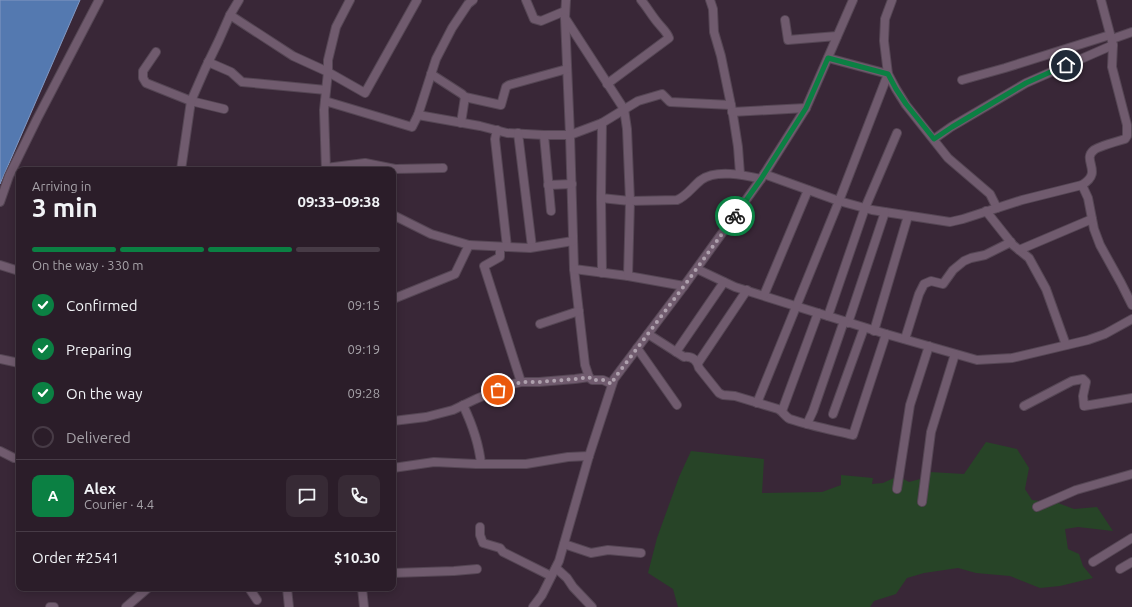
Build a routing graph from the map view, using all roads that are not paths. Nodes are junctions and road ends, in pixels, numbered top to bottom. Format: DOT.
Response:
graph roads {
  1 [pos="99,0"];
  2 [pos="239,0"];
  3 [pos="350,0"];
  4 [pos="417,0"];
  5 [pos="473,0"];
  6 [pos="526,0"];
  7 [pos="566,0"];
  8 [pos="641,0"];
  9 [pos="710,0"];
  10 [pos="853,0"];
  11 [pos="892,0"];
  12 [pos="1101,0"];
  13 [pos="565,14"];
  14 [pos="230,15"];
  15 [pos="785,20"];
  16 [pos="1132,32"];
  17 [pos="837,36"];
  18 [pos="1112,40"];
  19 [pos="156,52"];
  20 [pos="828,58"];
  21 [pos="208,62"];
  22 [pos="567,69"];
  23 [pos="328,72"];
  24 [pos="431,74"];
  25 [pos="888,74"];
  26 [pos="962,80"];
  27 [pos="607,84"];
  28 [pos="326,90"];
  29 [pos="465,97"];
  30 [pos="191,100"];
  31 [pos="325,101"];
  32 [pos="732,108"];
  33 [pos="806,108"];
  34 [pos="224,109"];
  35 [pos="624,109"];
  36 [pos="418,115"];
  37 [pos="461,123"];
  38 [pos="602,123"];
  39 [pos="497,130"];
  40 [pos="518,133"];
  41 [pos="897,133"];
  42 [pos="544,135"];
  43 [pos="570,135"];
  44 [pos="934,139"];
  45 [pos="181,167"];
  46 [pos="326,167"];
  47 [pos="339,167"];
  48 [pos="385,167"];
  49 [pos="443,168"];
  50 [pos="396,169"];
  51 [pos="740,174"];
  52 [pos="763,177"];
  53 [pos="572,184"];
  54 [pos="548,185"];
  55 [pos="1082,185"];
  56 [pos="808,190"];
  57 [pos="601,198"];
  58 [pos="630,201"];
  59 [pos="839,201"];
  60 [pos="0,202"];
  61 [pos="865,208"];
  62 [pos="997,208"];
  63 [pos="551,211"];
  64 [pos="885,212"];
  65 [pos="986,212"];
  66 [pos="396,216"];
  67 [pos="908,216"];
  68 [pos="1092,219"];
  69 [pos="573,241"];
  70 [pos="1011,242"];
  71 [pos="469,245"];
  72 [pos="503,247"];
  73 [pos="532,247"];
  74 [pos="1019,250"];
  75 [pos="0,265"];
  76 [pos="574,269"];
  77 [pos="697,269"];
  78 [pos="16,270"];
  79 [pos="602,273"];
  80 [pos="628,276"];
  81 [pos="724,282"];
  82 [pos="684,286"];
  83 [pos="747,290"];
  84 [pos="764,295"];
  85 [pos="396,298"];
  86 [pos="1132,305"];
  87 [pos="796,306"];
  88 [pos="579,311"];
  89 [pos="818,314"];
  90 [pos="828,316"];
  91 [pos="1132,319"];
  92 [pos="846,322"];
  93 [pos="540,324"];
  94 [pos="864,328"];
  95 [pos="874,331"];
  96 [pos="648,334"];
  97 [pos="886,334"];
  98 [pos="905,340"];
  99 [pos="1066,345"];
  100 [pos="929,346"];
  101 [pos="637,348"];
  102 [pos="676,352"];
  103 [pos="954,354"];
  104 [pos="0,359"];
  105 [pos="16,361"];
  106 [pos="698,363"];
  107 [pos="589,377"];
  108 [pos="521,382"];
  109 [pos="612,384"];
  110 [pos="1132,398"];
  111 [pos="757,403"];
  112 [pos="463,405"];
  113 [pos="677,405"];
  114 [pos="1024,406"];
  115 [pos="782,411"];
  116 [pos="833,414"];
  117 [pos="396,421"];
  118 [pos="807,424"];
  119 [pos="0,451"];
  120 [pos="589,456"];
  121 [pos="14,458"];
  122 [pos="482,464"];
  123 [pos="396,468"];
  124 [pos="1132,474"];
  125 [pos="897,489"];
  126 [pos="922,502"];
  127 [pos="1037,507"];
  128 [pos="480,527"];
  129 [pos="1132,538"];
  130 [pos="564,544"];
  131 [pos="640,553"];
  132 [pos="1093,562"];
  133 [pos="1132,562"];
  134 [pos="477,568"];
  135 [pos="556,568"];
  136 [pos="1120,569"];
  137 [pos="396,573"];
  138 [pos="551,576"];
  139 [pos="145,591"];
  140 [pos="251,591"];
  141 [pos="287,591"];
  142 [pos="362,591"];
  143 [pos="257,600"];
  144 [pos="50,607"];
  145 [pos="54,607"];
  146 [pos="126,607"];
  147 [pos="289,607"];
  148 [pos="364,607"];
  149 [pos="533,607"];
  150 [pos="592,607"];
  1 -- 60 [label="street"];
  2 -- 14 [label="street"];
  3 -- 23 [label="street"];
  4 -- 23 [label="street"];
  5 -- 24 [label="street"];
  6 -- 13 [label="street"];
  7 -- 13 [label="street"];
  8 -- 27 [label="street"];
  9 -- 32 [label="street"];
  10 -- 17 [label="street"];
  11 -- 25 [label="street"];
  12 -- 18 [label="street"];
  13 -- 22 [label="street"];
  13 -- 27 [label="street"];
  14 -- 21 [label="street"];
  14 -- 23 [label="street"];
  15 -- 17 [label="street"];
  16 -- 18 [label="street"];
  17 -- 20 [label="street"];
  18 -- 26 [label="street"];
  18 -- 44 [label="street"];
  18 -- 55 [label="street"];
  19 -- 30 [label="street"];
  20 -- 25 [label="street"];
  20 -- 33 [label="street"];
  21 -- 28 [label="street"];
  21 -- 30 [label="street"];
  22 -- 29 [label="street"];
  22 -- 43 [label="street"];
  23 -- 28 [label="street"];
  24 -- 29 [label="street"];
  24 -- 36 [label="street"];
  25 -- 44 [label="street"];
  25 -- 59 [label="street"];
  27 -- 35 [label="street"];
  28 -- 31 [label="street"];
  29 -- 37 [label="street"];
  30 -- 34 [label="street"];
  30 -- 45 [label="street"];
  31 -- 36 [label="street"];
  31 -- 46 [label="street"];
  32 -- 33 [label="street"];
  32 -- 35 [label="street"];
  32 -- 51 [label="street"];
  33 -- 52 [label="street"];
  35 -- 38 [label="street"];
  35 -- 58 [label="street"];
  36 -- 37 [label="street"];
  37 -- 39 [label="street"];
  38 -- 43 [label="street"];
  38 -- 57 [label="street"];
  39 -- 40 [label="street"];
  39 -- 72 [label="street"];
  40 -- 42 [label="street"];
  40 -- 73 [label="street"];
  41 -- 61 [label="street"];
  42 -- 43 [label="street"];
  42 -- 54 [label="street"];
  43 -- 53 [label="street"];
  44 -- 62 [label="street"];
  47 -- 48 [label="street"];
  49 -- 50 [label="street"];
  51 -- 52 [label="street"];
  51 -- 58 [label="street"];
  52 -- 56 [label="street"];
  52 -- 77 [label="street"];
  53 -- 54 [label="street"];
  53 -- 69 [label="street"];
  54 -- 63 [label="street"];
  55 -- 62 [label="street"];
  55 -- 68 [label="street"];
  56 -- 59 [label="street"];
  56 -- 84 [label="street"];
  57 -- 58 [label="street"];
  57 -- 79 [label="street"];
  58 -- 80 [label="street"];
  59 -- 61 [label="street"];
  59 -- 87 [label="street"];
  61 -- 64 [label="street"];
  61 -- 90 [label="street"];
  62 -- 65 [label="street"];
  64 -- 67 [label="street"];
  64 -- 92 [label="street"];
  65 -- 67 [label="street"];
  65 -- 70 [label="street"];
  66 -- 71 [label="street"];
  67 -- 95 [label="street"];
  68 -- 74 [label="street"];
  68 -- 86 [label="street"];
  69 -- 73 [label="street"];
  69 -- 76 [label="street"];
  70 -- 74 [label="street"];
  70 -- 98 [label="street"];
  71 -- 72 [label="street"];
  71 -- 85 [label="street"];
  72 -- 73 [label="street"];
  72 -- 108 [label="street"];
  74 -- 99 [label="street"];
  75 -- 78 [label="street"];
  76 -- 79 [label="street"];
  76 -- 88 [label="street"];
  77 -- 81 [label="street"];
  77 -- 82 [label="street"];
  79 -- 80 [label="street"];
  80 -- 82 [label="street"];
  81 -- 83 [label="street"];
  81 -- 102 [label="street"];
  82 -- 96 [label="street"];
  83 -- 84 [label="street"];
  83 -- 106 [label="street"];
  84 -- 87 [label="street"];
  87 -- 89 [label="street"];
  87 -- 111 [label="street"];
  88 -- 93 [label="street"];
  88 -- 107 [label="street"];
  89 -- 90 [label="street"];
  89 -- 115 [label="street"];
  90 -- 92 [label="street"];
  91 -- 99 [label="street"];
  92 -- 94 [label="street"];
  92 -- 118 [label="street"];
  94 -- 95 [label="street"];
  94 -- 116 [label="street"];
  95 -- 97 [label="street"];
  96 -- 101 [label="street"];
  96 -- 102 [label="street"];
  97 -- 98 [label="street"];
  97 -- 118 [label="street"];
  98 -- 100 [label="street"];
  99 -- 103 [label="street"];
  100 -- 103 [label="street"];
  100 -- 125 [label="street"];
  101 -- 109 [label="street"];
  101 -- 113 [label="street"];
  102 -- 106 [label="street"];
  103 -- 126 [label="street"];
  104 -- 105 [label="street"];
  106 -- 111 [label="street"];
  107 -- 108 [label="street"];
  107 -- 109 [label="street"];
  108 -- 112 [label="street"];
  109 -- 120 [label="street"];
  110 -- 114 [label="street"];
  111 -- 115 [label="street"];
  112 -- 117 [label="street"];
  112 -- 122 [label="street"];
  115 -- 118 [label="street"];
  119 -- 121 [label="street"];
  120 -- 122 [label="street"];
  120 -- 130 [label="street"];
  122 -- 123 [label="street"];
  124 -- 127 [label="street"];
  128 -- 138 [label="street"];
  129 -- 132 [label="street"];
  130 -- 131 [label="street"];
  130 -- 135 [label="street"];
  133 -- 136 [label="street"];
  134 -- 137 [label="street"];
  135 -- 138 [label="street"];
  135 -- 150 [label="street"];
  138 -- 149 [label="street"];
  139 -- 146 [label="street"];
  140 -- 143 [label="street"];
  141 -- 147 [label="street"];
  142 -- 148 [label="street"];
  144 -- 145 [label="street"];
}
